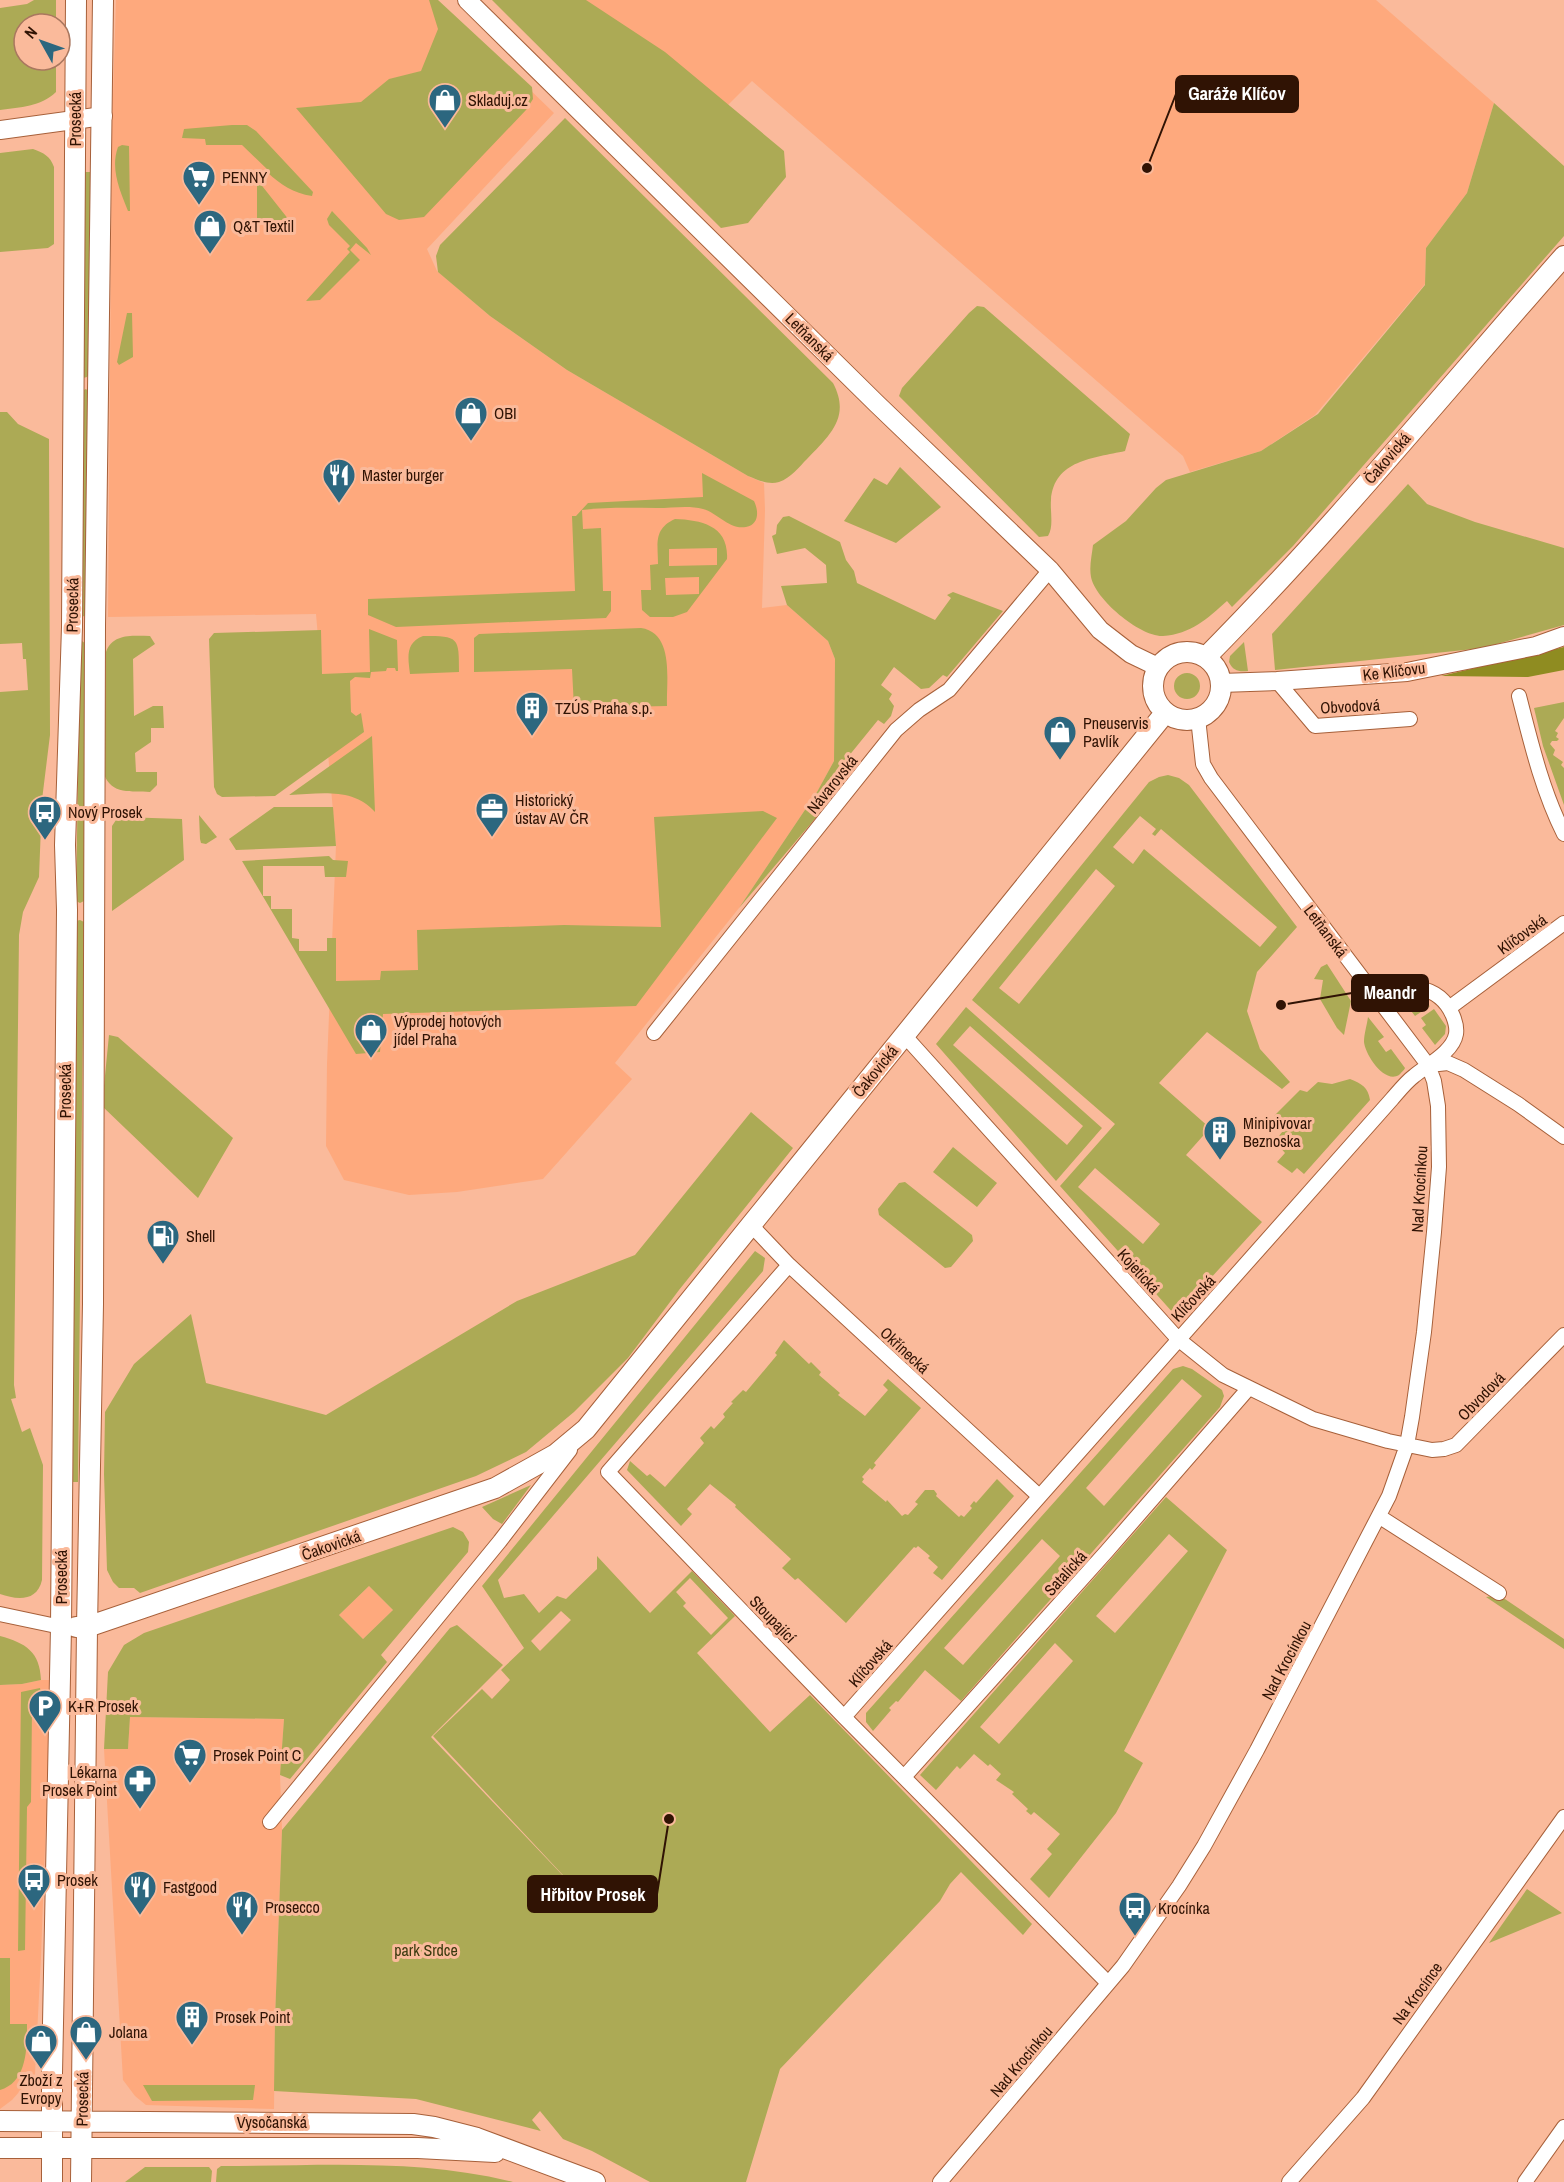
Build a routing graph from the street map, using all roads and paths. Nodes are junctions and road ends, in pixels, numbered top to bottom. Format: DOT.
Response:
graph roads {
  1 [pos="76,0"];
  2 [pos="103,0"];
  3 [pos="467,0"];
  4 [pos="102,116"];
  5 [pos="75,120"];
  6 [pos="0,130"];
  7 [pos="1564,256"];
  8 [pos="1050,570"];
  9 [pos="1564,636"];
  10 [pos="1206,657"];
  11 [pos="1158,667"];
  12 [pos="1277,681"];
  13 [pos="1221,683"];
  14 [pos="1519,696"];
  15 [pos="1165,712"];
  16 [pos="1198,718"];
  17 [pos="1410,719"];
  18 [pos="1564,834"];
  19 [pos="1564,923"];
  20 [pos="1373,994"];
  21 [pos="1449,1008"];
  22 [pos="654,1033"];
  23 [pos="904,1035"];
  24 [pos="1428,1065"];
  25 [pos="1564,1137"];
  26 [pos="751,1225"];
  27 [pos="789,1265"];
  28 [pos="1564,1335"];
  29 [pos="1178,1339"];
  30 [pos="1248,1389"];
  31 [pos="586,1429"];
  32 [pos="1407,1445"];
  33 [pos="1039,1496"];
  34 [pos="1380,1517"];
  35 [pos="1499,1593"];
  36 [pos="0,1614"];
  37 [pos="61,1627"];
  38 [pos="87,1627"];
  39 [pos="844,1717"];
  40 [pos="903,1777"];
  41 [pos="1564,1817"];
  42 [pos="270,1822"];
  43 [pos="1108,1983"];
  44 [pos="0,2121"];
  45 [pos="52,2121"];
  46 [pos="82,2121"];
  47 [pos="1564,2127"];
  48 [pos="0,2148"];
  49 [pos="52,2149"];
  50 [pos="82,2149"];
  51 [pos="539,2160"];
  52 [pos="52,2182"];
  53 [pos="81,2182"];
  54 [pos="595,2182"];
  55 [pos="939,2182"];
  56 [pos="1289,2182"];
  57 [pos="1525,2182"];
  1 -- 5 [label="main road, Prosecká"];
  2 -- 4 [label="main road, Prosecká"];
  3 -- 8 [label="street, Letňanská"];
  4 -- 5 [label="street"];
  4 -- 38 [label="main road, Prosecká"];
  5 -- 6 [label="street"];
  5 -- 37 [label="main road, Prosecká"];
  7 -- 10 [label="main road, Čakovická"];
  8 -- 11 [label="street, Letňanská"];
  8 -- 22 [label="street, Návarovská"];
  9 -- 12 [label="street, Ke Klíčovu"];
  10 -- 11 [label="main road"];
  10 -- 13 [label="main road"];
  11 -- 15 [label="main road"];
  12 -- 13 [label="street, Ke Klíčovu"];
  12 -- 17 [label="street, Obvodová"];
  13 -- 16 [label="main road"];
  14 -- 18 [label="street"];
  15 -- 16 [label="main road"];
  15 -- 23 [label="main road, Čakovická"];
  16 -- 20 [label="street, Letňanská"];
  19 -- 21 [label="street, Klíčovská"];
  20 -- 21 [label="street"];
  20 -- 24 [label="street, Letňanská"];
  21 -- 24 [label="street, Klíčovská"];
  23 -- 26 [label="main road, Čakovická"];
  23 -- 29 [label="street, Kojetická"];
  24 -- 25 [label="street"];
  24 -- 29 [label="street, Klíčovská"];
  24 -- 32 [label="street, Nad Krocínkou"];
  26 -- 27 [label="street, Okřínecká"];
  26 -- 31 [label="main road, Čakovická"];
  27 -- 33 [label="street, Okřínecká"];
  27 -- 39 [label="street, Stoupající"];
  28 -- 32 [label="street, Obvodová"];
  29 -- 30 [label="street, Kojetická"];
  29 -- 33 [label="street, Klíčovská"];
  30 -- 32 [label="street, Kojetická"];
  30 -- 40 [label="street, Satalická"];
  31 -- 38 [label="main road, Čakovická"];
  31 -- 42 [label="street, Čakovická"];
  32 -- 34 [label="street, Nad Krocínkou"];
  33 -- 39 [label="street, Klíčovská"];
  34 -- 35 [label="street"];
  34 -- 43 [label="street, Nad Krocínkou"];
  36 -- 37 [label="street"];
  37 -- 38 [label="main road, Čakovická"];
  37 -- 45 [label="main road, Prosecká"];
  38 -- 46 [label="main road, Prosecká"];
  39 -- 40 [label="street, Stoupající"];
  40 -- 43 [label="street, Stoupající"];
  41 -- 56 [label="street, Na Krocínce"];
  43 -- 55 [label="street, Nad Krocínkou"];
  44 -- 45 [label="main road, Vysočanská"];
  45 -- 46 [label="main road, Vysočanská"];
  45 -- 49 [label="main road, Prosecká"];
  46 -- 50 [label="main road, Prosecká"];
  46 -- 51 [label="main road, Vysočanská"];
  47 -- 57 [label="street"];
  48 -- 49 [label="main road, Vysočanská"];
  49 -- 50 [label="main road, Vysočanská"];
  49 -- 52 [label="main road, Prosecká"];
  50 -- 51 [label="main road, Vysočanská"];
  50 -- 53 [label="main road, Prosecká"];
  51 -- 54 [label="main road, Vysočanská"];
}
